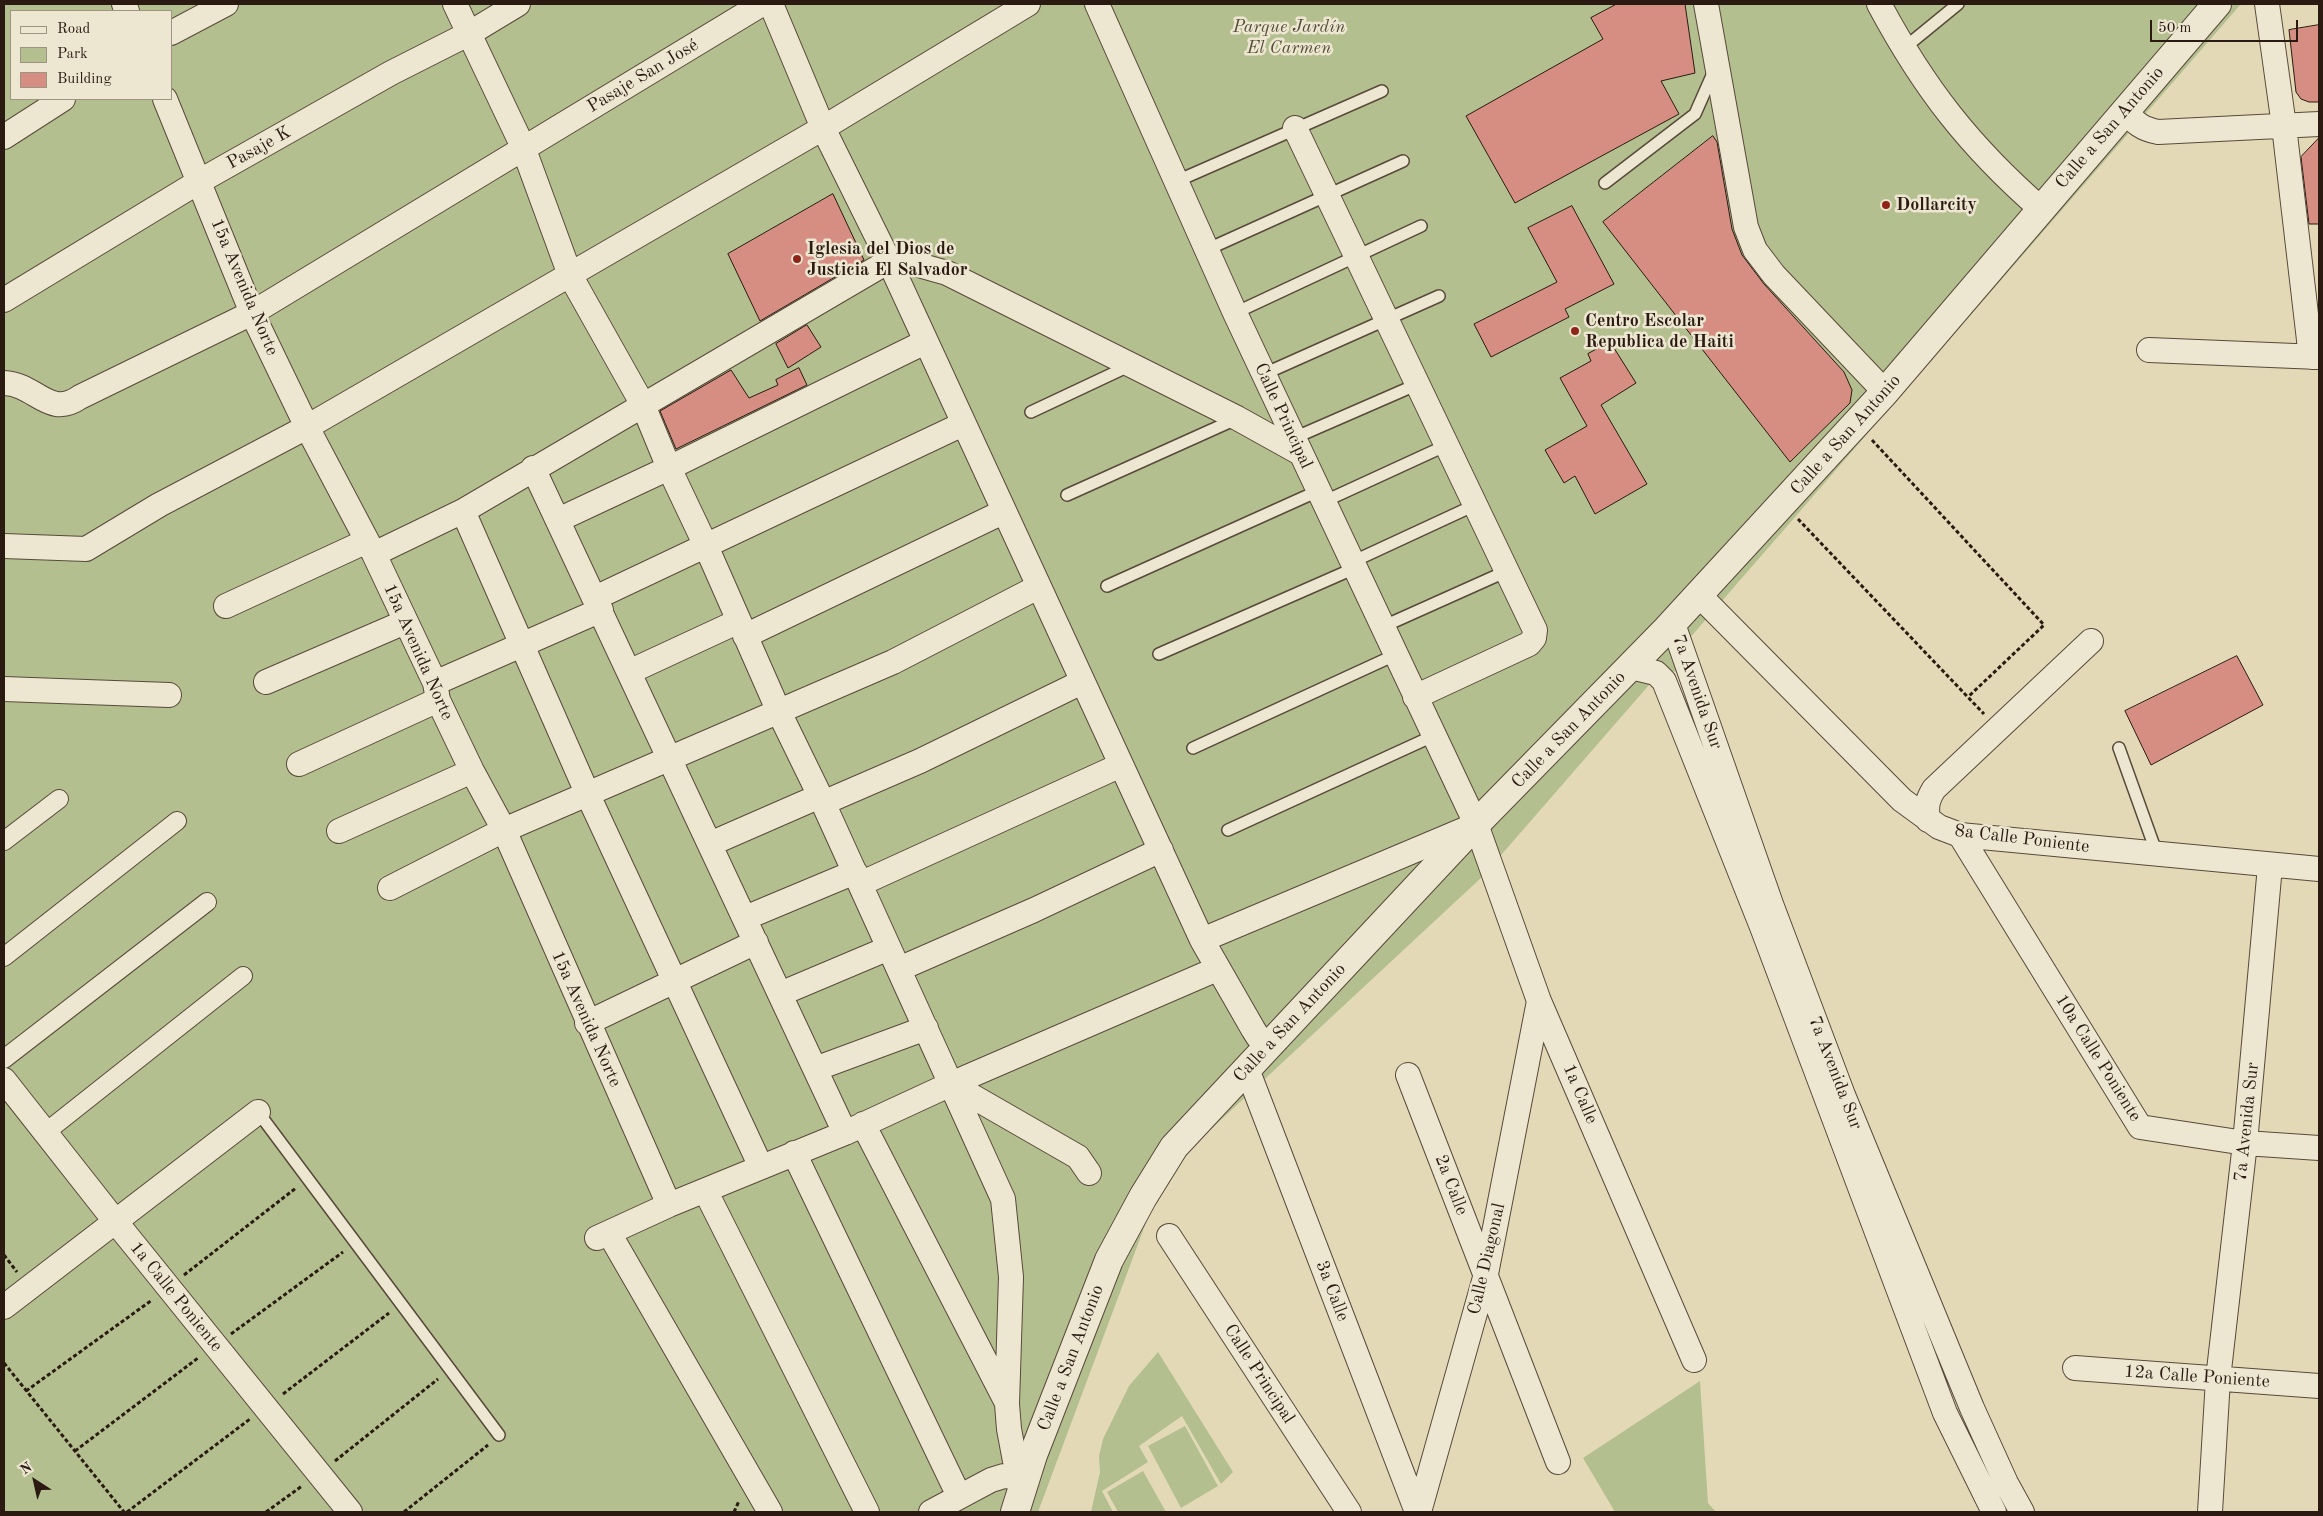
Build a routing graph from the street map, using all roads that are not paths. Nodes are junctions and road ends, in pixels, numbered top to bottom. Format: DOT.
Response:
graph roads {
  1 [pos="226,4"];
  2 [pos="455,4"];
  3 [pos="518,4"];
  4 [pos="762,4"];
  5 [pos="772,4"];
  6 [pos="1028,4"];
  7 [pos="1097,4"];
  8 [pos="1706,4"];
  9 [pos="1879,4"];
  10 [pos="1958,4"];
  11 [pos="2217,4"];
  12 [pos="2266,4"];
  13 [pos="172,31"];
  14 [pos="470,33"];
  15 [pos="1903,49"];
  16 [pos="1716,65"];
  17 [pos="1382,91"];
  18 [pos="61,100"];
  19 [pos="166,100"];
  20 [pos="2125,111"];
  21 [pos="2319,124"];
  22 [pos="2284,126"];
  23 [pos="822,128"];
  24 [pos="1296,128"];
  25 [pos="4,137"];
  26 [pos="523,147"];
  27 [pos="1403,161"];
  28 [pos="200,181"];
  29 [pos="1177,181"];
  30 [pos="1605,183"];
  31 [pos="1328,195"];
  32 [pos="2041,209"];
  33 [pos="1421,226"];
  34 [pos="1206,250"];
  35 [pos="1356,255"];
  36 [pos="889,261"];
  37 [pos="570,274"];
  38 [pos="1439,296"];
  39 [pos="4,300"];
  40 [pos="252,313"];
  41 [pos="1235,313"];
  42 [pos="1387,319"];
  43 [pos="925,342"];
  44 [pos="2149,350"];
  45 [pos="2315,357"];
  46 [pos="1132,365"];
  47 [pos="1264,374"];
  48 [pos="4,383"];
  49 [pos="1418,384"];
  50 [pos="1885,392"];
  51 [pos="643,405"];
  52 [pos="1031,412"];
  53 [pos="1237,418"];
  54 [pos="963,424"];
  55 [pos="307,427"];
  56 [pos="1447,445"];
  57 [pos="1297,446"];
  58 [pos="533,468"];
  59 [pos="669,468"];
  60 [pos="1067,495"];
  61 [pos="1321,496"];
  62 [pos="1475,504"];
  63 [pos="463,511"];
  64 [pos="1003,512"];
  65 [pos="558,520"];
  66 [pos="4,546"];
  67 [pos="706,546"];
  68 [pos="370,548"];
  69 [pos="1353,565"];
  70 [pos="1507,571"];
  71 [pos="1108,586"];
  72 [pos="1038,587"];
  73 [pos="1699,595"];
  74 [pos="598,604"];
  75 [pos="226,606"];
  76 [pos="405,622"];
  77 [pos="1673,624"];
  78 [pos="1382,627"];
  79 [pos="742,628"];
  80 [pos="2091,641"];
  81 [pos="523,644"];
  82 [pos="1159,654"];
  83 [pos="1395,655"];
  84 [pos="1630,667"];
  85 [pos="629,672"];
  86 [pos="266,682"];
  87 [pos="1082,682"];
  88 [pos="4,689"];
  89 [pos="436,692"];
  90 [pos="169,695"];
  91 [pos="1415,697"];
  92 [pos="779,712"];
  93 [pos="1433,736"];
  94 [pos="1193,748"];
  95 [pos="2119,748"];
  96 [pos="669,758"];
  97 [pos="299,764"];
  98 [pos="1121,765"];
  99 [pos="472,771"];
  100 [pos="588,795"];
  101 [pos="59,799"];
  102 [pos="822,800"];
  103 [pos="1928,820"];
  104 [pos="177,821"];
  105 [pos="1476,824"];
  106 [pos="504,830"];
  107 [pos="1228,830"];
  108 [pos="339,831"];
  109 [pos="1960,835"];
  110 [pos="4,841"];
  111 [pos="710,844"];
  112 [pos="1160,850"];
  113 [pos="2157,854"];
  114 [pos="2270,866"];
  115 [pos="2319,869"];
  116 [pos="858,878"];
  117 [pos="390,888"];
  118 [pos="206,902"];
  119 [pos="745,918"];
  120 [pos="1202,940"];
  121 [pos="756,942"];
  122 [pos="4,957"];
  123 [pos="894,958"];
  124 [pos="1217,969"];
  125 [pos="243,976"];
  126 [pos="674,981"];
  127 [pos="780,994"];
  128 [pos="1540,1001"];
  129 [pos="587,1022"];
  130 [pos="926,1028"];
  131 [pos="1270,1044"];
  132 [pos="4,1059"];
  133 [pos="815,1069"];
  134 [pos="1247,1069"];
  135 [pos="1408,1075"];
  136 [pos="4,1080"];
  137 [pos="951,1084"];
  138 [pos="258,1112"];
  139 [pos="854,1129"];
  140 [pos="46,1132"];
  141 [pos="2245,1143"];
  142 [pos="2319,1148"];
  143 [pos="794,1153"];
  144 [pos="761,1167"];
  145 [pos="1089,1173"];
  146 [pos="706,1192"];
  147 [pos="669,1205"];
  148 [pos="115,1221"];
  149 [pos="1169,1236"];
  150 [pos="1486,1274"];
  151 [pos="4,1307"];
  152 [pos="1694,1360"];
  153 [pos="2075,1368"];
  154 [pos="2218,1379"];
  155 [pos="2319,1386"];
  156 [pos="1007,1404"];
  157 [pos="499,1434"];
  158 [pos="1558,1462"];
  159 [pos="1026,1478"];
  160 [pos="959,1496"];
  161 [pos="350,1512"];
  162 [pos="770,1512"];
  163 [pos="867,1512"];
  164 [pos="931,1512"];
  165 [pos="1015,1512"];
  166 [pos="1349,1512"];
  167 [pos="1418,1512"];
  168 [pos="1994,1512"];
  169 [pos="2022,1512"];
  170 [pos="2210,1512"];
  1 -- 13 [label="street"];
  2 -- 14 [label="street"];
  3 -- 14 [label="street, Pasaje K"];
  4 -- 26 [label="street, Pasaje San José"];
  5 -- 23 [label="street"];
  6 -- 23 [label="street"];
  7 -- 29 [label="street, Calle Principal"];
  8 -- 16 [label="street"];
  9 -- 15 [label="street"];
  10 -- 15 [label="lane"];
  11 -- 20 [label="street, Calle a San Antonio"];
  12 -- 22 [label="street"];
  14 -- 26 [label="street"];
  14 -- 28 [label="street, Pasaje K"];
  15 -- 32 [label="street"];
  16 -- 30 [label="lane"];
  16 -- 50 [label="street"];
  17 -- 24 [label="lane"];
  18 -- 25 [label="street"];
  19 -- 28 [label="street, 15a Avenida Norte"];
  20 -- 22 [label="street"];
  20 -- 32 [label="street, Calle a San Antonio"];
  21 -- 22 [label="street"];
  22 -- 45 [label="street"];
  23 -- 36 [label="street"];
  23 -- 37 [label="street"];
  24 -- 29 [label="lane"];
  24 -- 31 [label="street"];
  26 -- 37 [label="street"];
  26 -- 40 [label="street, Pasaje San José"];
  27 -- 31 [label="lane"];
  28 -- 39 [label="street, Pasaje K"];
  28 -- 40 [label="street, 15a Avenida Norte"];
  29 -- 34 [label="street, Calle Principal"];
  31 -- 34 [label="lane"];
  31 -- 35 [label="street"];
  32 -- 50 [label="street, Calle a San Antonio"];
  33 -- 35 [label="lane"];
  34 -- 41 [label="street, Calle Principal"];
  35 -- 41 [label="lane"];
  35 -- 42 [label="street"];
  36 -- 43 [label="street"];
  36 -- 46 [label="street"];
  36 -- 51 [label="street"];
  37 -- 51 [label="street"];
  37 -- 55 [label="street"];
  38 -- 42 [label="lane"];
  40 -- 48 [label="street, Pasaje San José"];
  40 -- 55 [label="street, 15a Avenida Norte"];
  41 -- 47 [label="street, Calle Principal"];
  42 -- 47 [label="lane"];
  42 -- 49 [label="street"];
  43 -- 54 [label="street"];
  43 -- 59 [label="street"];
  44 -- 45 [label="street"];
  46 -- 52 [label="lane"];
  46 -- 53 [label="street"];
  47 -- 57 [label="street, Calle Principal"];
  49 -- 56 [label="street"];
  49 -- 57 [label="lane"];
  50 -- 73 [label="street, Calle a San Antonio"];
  51 -- 58 [label="street"];
  51 -- 59 [label="street"];
  53 -- 57 [label="street"];
  53 -- 60 [label="lane"];
  54 -- 64 [label="street"];
  54 -- 67 [label="street"];
  55 -- 66 [label="street"];
  55 -- 68 [label="street, 15a Avenida Norte"];
  56 -- 61 [label="lane"];
  56 -- 62 [label="street"];
  57 -- 61 [label="street, Calle Principal"];
  58 -- 63 [label="street"];
  58 -- 65 [label="street"];
  59 -- 65 [label="street"];
  59 -- 67 [label="street"];
  61 -- 69 [label="street, Calle Principal"];
  61 -- 71 [label="lane"];
  62 -- 69 [label="lane"];
  62 -- 70 [label="street"];
  63 -- 68 [label="street"];
  63 -- 81 [label="street"];
  64 -- 72 [label="street"];
  64 -- 79 [label="street"];
  65 -- 74 [label="street"];
  67 -- 74 [label="street"];
  67 -- 79 [label="street"];
  68 -- 75 [label="street"];
  68 -- 76 [label="street, 15a Avenida Norte"];
  69 -- 78 [label="street, Calle Principal"];
  69 -- 82 [label="lane"];
  70 -- 78 [label="lane"];
  70 -- 91 [label="street"];
  72 -- 87 [label="street"];
  72 -- 92 [label="street"];
  73 -- 77 [label="street, Calle a San Antonio"];
  73 -- 103 [label="street, 8a Calle Poniente"];
  74 -- 81 [label="street"];
  74 -- 85 [label="street"];
  76 -- 86 [label="street"];
  76 -- 89 [label="street, 15a Avenida Norte"];
  77 -- 84 [label="street, Calle a San Antonio"];
  77 -- 169 [label="street, 7a Avenida Sur"];
  78 -- 83 [label="street, Calle Principal"];
  79 -- 85 [label="street"];
  79 -- 92 [label="street"];
  80 -- 103 [label="street"];
  81 -- 89 [label="street"];
  81 -- 100 [label="street"];
  83 -- 91 [label="street, Calle Principal"];
  83 -- 94 [label="lane"];
  84 -- 105 [label="street, Calle a San Antonio"];
  84 -- 168 [label="street, 7a Avenida Sur"];
  85 -- 96 [label="street"];
  87 -- 98 [label="street"];
  87 -- 102 [label="street"];
  88 -- 90 [label="street"];
  89 -- 97 [label="street"];
  89 -- 99 [label="street, 15a Avenida Norte"];
  91 -- 93 [label="street, Calle Principal"];
  92 -- 96 [label="street"];
  92 -- 102 [label="street"];
  93 -- 105 [label="street, Calle Principal"];
  93 -- 107 [label="lane"];
  95 -- 113 [label="lane"];
  96 -- 100 [label="street"];
  96 -- 111 [label="street"];
  98 -- 112 [label="street"];
  98 -- 116 [label="street"];
  99 -- 106 [label="street, 15a Avenida Norte"];
  99 -- 108 [label="street"];
  100 -- 106 [label="street"];
  100 -- 126 [label="street"];
  101 -- 110 [label="street"];
  102 -- 111 [label="street"];
  102 -- 116 [label="street"];
  103 -- 109 [label="street, 8a Calle Poniente"];
  104 -- 122 [label="street"];
  105 -- 120 [label="street"];
  105 -- 128 [label="street, 1a Calle"];
  105 -- 131 [label="street, Calle a San Antonio"];
  106 -- 117 [label="street"];
  106 -- 129 [label="street, 15a Avenida Norte"];
  109 -- 113 [label="street, 8a Calle Poniente"];
  109 -- 141 [label="street, 10a Calle Poniente"];
  111 -- 119 [label="street"];
  112 -- 120 [label="street"];
  112 -- 123 [label="street"];
  113 -- 114 [label="street, 8a Calle Poniente"];
  114 -- 115 [label="street, 8a Calle Poniente"];
  114 -- 141 [label="street, 7a Avenida Sur"];
  116 -- 119 [label="street"];
  116 -- 123 [label="street"];
  118 -- 132 [label="street"];
  119 -- 121 [label="street"];
  120 -- 124 [label="street"];
  121 -- 126 [label="street"];
  121 -- 127 [label="street"];
  123 -- 127 [label="street"];
  123 -- 130 [label="street"];
  124 -- 131 [label="street"];
  124 -- 137 [label="street"];
  125 -- 140 [label="street"];
  126 -- 129 [label="street"];
  126 -- 144 [label="street"];
  127 -- 133 [label="street"];
  128 -- 150 [label="street, Calle Diagonal"];
  128 -- 152 [label="street, 1a Calle"];
  129 -- 147 [label="street, 15a Avenida Norte"];
  130 -- 133 [label="street"];
  130 -- 137 [label="street"];
  131 -- 134 [label="street, Calle a San Antonio"];
  133 -- 139 [label="street"];
  134 -- 159 [label="street, Calle a San Antonio"];
  134 -- 167 [label="street, 3a Calle"];
  135 -- 150 [label="street, 2a Calle"];
  136 -- 140 [label="street, 1a Calle Poniente"];
  137 -- 139 [label="street"];
  137 -- 145 [label="street"];
  137 -- 156 [label="street"];
  138 -- 148 [label="street"];
  138 -- 157 [label="lane"];
  139 -- 143 [label="street"];
  139 -- 156 [label="street"];
  140 -- 148 [label="street, 1a Calle Poniente"];
  141 -- 142 [label="street, 10a Calle Poniente"];
  141 -- 154 [label="street, 7a Avenida Sur"];
  143 -- 144 [label="street"];
  143 -- 160 [label="street"];
  144 -- 146 [label="street"];
  146 -- 147 [label="street"];
  146 -- 163 [label="street"];
  147 -- 162 [label="street"];
  148 -- 151 [label="street"];
  148 -- 161 [label="street, 1a Calle Poniente"];
  149 -- 166 [label="street, Calle Principal"];
  150 -- 158 [label="street, 2a Calle"];
  150 -- 167 [label="street, Calle Diagonal"];
  153 -- 154 [label="street, 12a Calle Poniente"];
  154 -- 155 [label="street, 12a Calle Poniente"];
  154 -- 170 [label="street, 7a Avenida Sur"];
  156 -- 159 [label="street"];
  159 -- 160 [label="street"];
  159 -- 165 [label="street, Calle a San Antonio"];
  160 -- 164 [label="street"];
}
